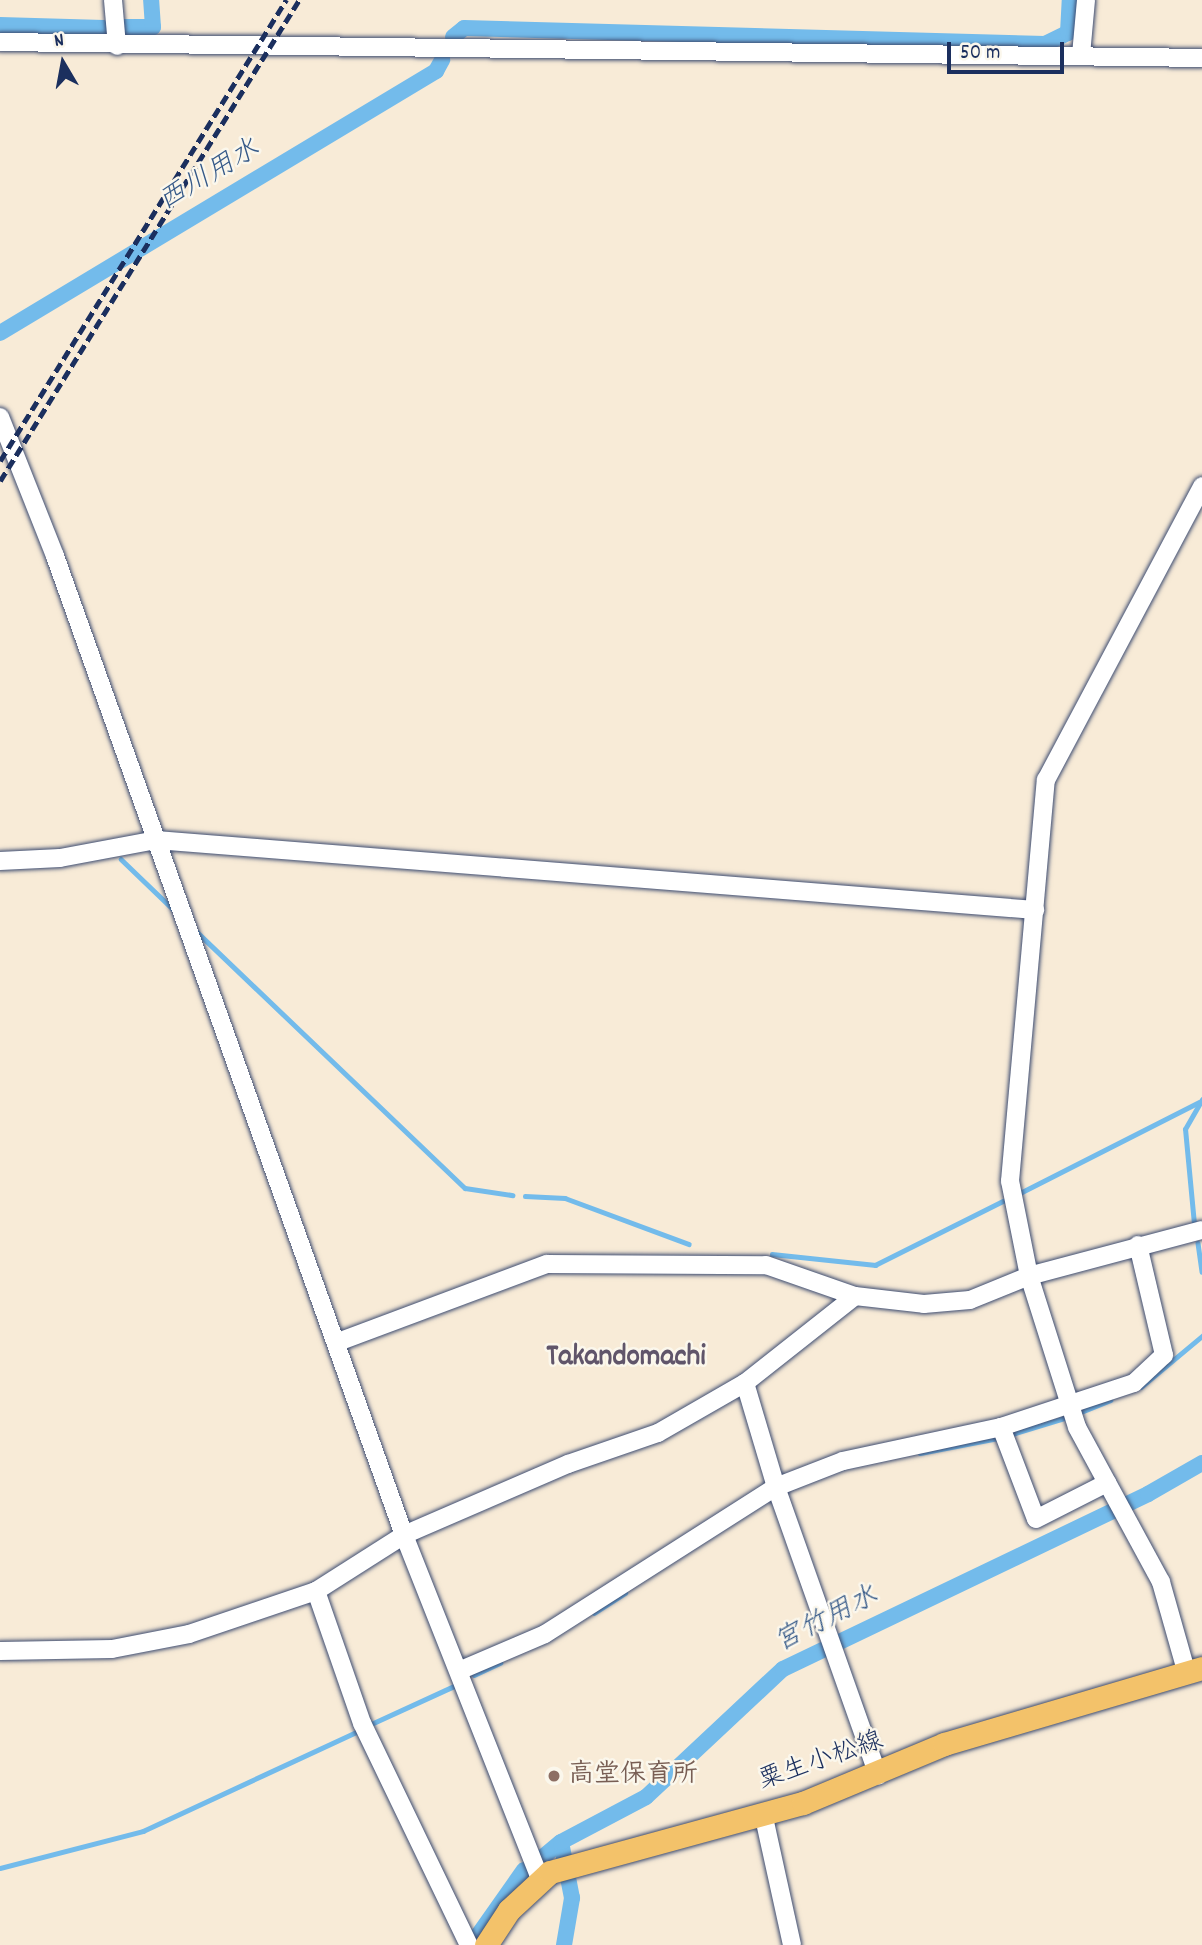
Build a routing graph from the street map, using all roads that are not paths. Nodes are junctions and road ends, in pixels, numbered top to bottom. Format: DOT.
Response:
graph roads {
  1 [pos="113,0"];
  2 [pos="1086,0"];
  3 [pos="0,42"];
  4 [pos="117,47"];
  5 [pos="1081,55"];
  6 [pos="1202,58"];
  7 [pos="0,416"];
  8 [pos="1202,486"];
  9 [pos="156,840"];
  10 [pos="0,862"];
  11 [pos="1035,909"];
  12 [pos="1202,1230"];
  13 [pos="1138,1245"];
  14 [pos="1029,1276"];
  15 [pos="855,1296"];
  16 [pos="338,1342"];
  17 [pos="745,1382"];
  18 [pos="1071,1405"];
  19 [pos="1001,1427"];
  20 [pos="777,1489"];
  21 [pos="1110,1489"];
  22 [pos="404,1535"];
  23 [pos="316,1591"];
  24 [pos="0,1651"];
  25 [pos="461,1670"];
  26 [pos="1194,1671"];
  27 [pos="878,1774"];
  28 [pos="763,1813"];
  29 [pos="545,1875"];
  30 [pos="469,1945"];
  31 [pos="486,1945"];
  32 [pos="792,1945"];
  1 -- 4 [label="street"];
  2 -- 5 [label="street"];
  3 -- 4 [label="street"];
  4 -- 5 [label="street"];
  5 -- 6 [label="street"];
  7 -- 9 [label="street"];
  8 -- 11 [label="street"];
  9 -- 10 [label="street"];
  9 -- 11 [label="street"];
  9 -- 16 [label="street"];
  11 -- 14 [label="street"];
  12 -- 13 [label="street"];
  13 -- 14 [label="street"];
  13 -- 18 [label="street"];
  14 -- 15 [label="street"];
  14 -- 18 [label="street"];
  15 -- 16 [label="street"];
  15 -- 17 [label="street"];
  16 -- 22 [label="street"];
  17 -- 20 [label="street"];
  17 -- 22 [label="street"];
  18 -- 19 [label="street"];
  18 -- 21 [label="street"];
  19 -- 20 [label="street"];
  19 -- 21 [label="street"];
  20 -- 25 [label="street"];
  20 -- 27 [label="street"];
  21 -- 26 [label="street"];
  22 -- 23 [label="street"];
  22 -- 25 [label="street"];
  23 -- 24 [label="street"];
  23 -- 30 [label="street"];
  25 -- 29 [label="street"];
  26 -- 27 [label="main road, 粟生小松線"];
  27 -- 28 [label="main road, 粟生小松線"];
  28 -- 29 [label="main road, 粟生小松線"];
  28 -- 32 [label="street"];
  29 -- 31 [label="main road, 粟生小松線"];
}
